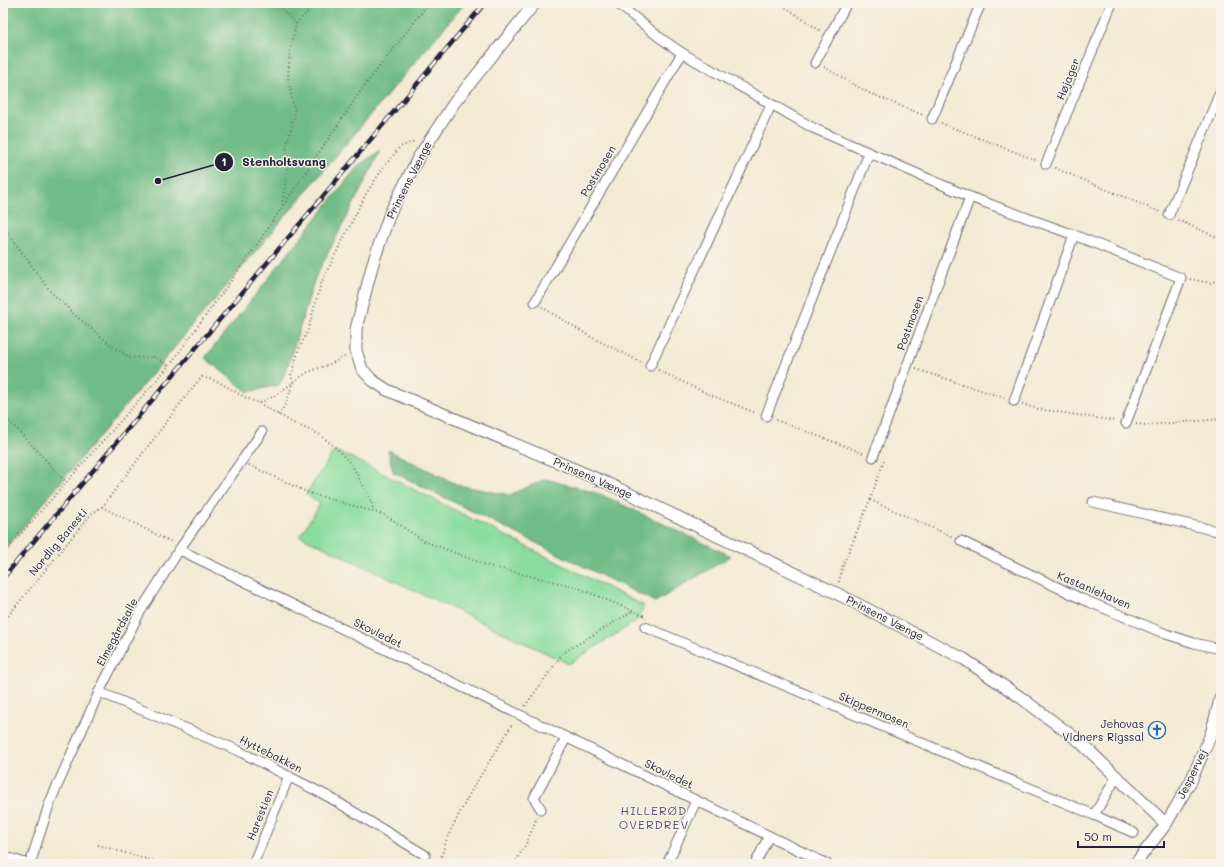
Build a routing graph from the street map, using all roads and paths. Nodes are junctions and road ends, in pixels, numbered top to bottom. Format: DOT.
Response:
graph roads {
  1 [pos="276,3"];
  2 [pos="316,3"];
  3 [pos="429,3"];
  4 [pos="535,3"];
  5 [pos="617,3"];
  6 [pos="779,3"];
  7 [pos="847,3"];
  8 [pos="981,3"];
  9 [pos="1112,3"];
  10 [pos="296,24"];
  11 [pos="829,37"];
  12 [pos="682,53"];
  13 [pos="816,62"];
  14 [pos="1221,90"];
  15 [pos="771,105"];
  16 [pos="932,119"];
  17 [pos="434,134"];
  18 [pos="869,153"];
  19 [pos="1046,164"];
  20 [pos="970,197"];
  21 [pos="282,207"];
  22 [pos="1169,215"];
  23 [pos="3,226"];
  24 [pos="1074,236"];
  25 [pos="1221,239"];
  26 [pos="1221,273"];
  27 [pos="1181,278"];
  28 [pos="1220,279"];
  29 [pos="535,302"];
  30 [pos="356,351"];
  31 [pos="168,366"];
  32 [pos="650,366"];
  33 [pos="906,366"];
  34 [pos="293,382"];
  35 [pos="1014,401"];
  36 [pos="259,403"];
  37 [pos="278,415"];
  38 [pos="3,416"];
  39 [pos="766,416"];
  40 [pos="1221,419"];
  41 [pos="1126,422"];
  42 [pos="262,432"];
  43 [pos="873,457"];
  44 [pos="240,461"];
  45 [pos="66,482"];
  46 [pos="870,500"];
  47 [pos="1094,502"];
  48 [pos="102,507"];
  49 [pos="373,510"];
  50 [pos="1221,532"];
  51 [pos="961,541"];
  52 [pos="181,548"];
  53 [pos="3,554"];
  54 [pos="836,593"];
  55 [pos="3,622"];
  56 [pos="646,627"];
  57 [pos="1221,649"];
  58 [pos="98,692"];
  59 [pos="1221,696"];
  60 [pos="518,715"];
  61 [pos="566,738"];
  62 [pos="289,776"];
  63 [pos="1116,776"];
  64 [pos="696,801"];
  65 [pos="541,809"];
  66 [pos="1094,815"];
  67 [pos="1166,824"];
  68 [pos="1134,833"];
  69 [pos="769,836"];
  70 [pos="98,845"];
  71 [pos="425,855"];
  72 [pos="3,856"];
  73 [pos="29,864"];
  74 [pos="164,864"];
  75 [pos="253,864"];
  76 [pos="439,864"];
  77 [pos="514,864"];
  78 [pos="667,864"];
  79 [pos="755,864"];
  80 [pos="827,864"];
  81 [pos="1135,864"];
  1 -- 10 [label="path"];
  2 -- 10 [label="path"];
  3 -- 21 [label="path"];
  4 -- 17 [label="street, Prinsens Vænge"];
  5 -- 12 [label="street"];
  6 -- 11 [label="path"];
  7 -- 11 [label="street"];
  8 -- 16 [label="street"];
  9 -- 19 [label="street, Højager"];
  10 -- 21 [label="path"];
  11 -- 13 [label="street"];
  12 -- 15 [label="street"];
  12 -- 29 [label="street, Postmosen"];
  13 -- 16 [label="path"];
  14 -- 22 [label="street"];
  15 -- 18 [label="street"];
  15 -- 32 [label="street"];
  16 -- 19 [label="path"];
  17 -- 30 [label="street, Prinsens Vænge"];
  17 -- 34 [label="path"];
  18 -- 20 [label="street"];
  18 -- 39 [label="street"];
  19 -- 22 [label="path"];
  20 -- 24 [label="street"];
  20 -- 33 [label="street, Postmosen"];
  21 -- 31 [label="path"];
  22 -- 25 [label="path"];
  23 -- 31 [label="path"];
  24 -- 27 [label="street"];
  24 -- 35 [label="street"];
  26 -- 28 [label="path"];
  27 -- 28 [label="path"];
  27 -- 41 [label="street"];
  29 -- 32 [label="path"];
  30 -- 34 [label="path"];
  30 -- 54 [label="street, Prinsens Vænge"];
  31 -- 45 [label="path"];
  32 -- 39 [label="path"];
  33 -- 35 [label="path"];
  33 -- 43 [label="street, Postmosen"];
  34 -- 36 [label="path"];
  34 -- 37 [label="path"];
  35 -- 41 [label="path"];
  36 -- 37 [label="path"];
  36 -- 48 [label="path"];
  37 -- 49 [label="path"];
  38 -- 45 [label="path"];
  39 -- 43 [label="path"];
  40 -- 41 [label="path"];
  42 -- 44 [label="street, Elmegårdsalle"];
  43 -- 46 [label="path"];
  44 -- 49 [label="path"];
  44 -- 52 [label="street, Elmegårdsalle"];
  45 -- 53 [label="path"];
  46 -- 51 [label="path"];
  46 -- 54 [label="path"];
  47 -- 50 [label="street"];
  48 -- 52 [label="path, Nordlig Banesti"];
  48 -- 55 [label="path, Nordlig Banesti"];
  49 -- 60 [label="path"];
  51 -- 57 [label="street, Kastaniehaven"];
  52 -- 58 [label="street, Elmegårdsalle"];
  52 -- 60 [label="street, Skovledet"];
  54 -- 63 [label="street, Prinsens Vænge"];
  56 -- 66 [label="street, Skippermosen"];
  58 -- 62 [label="street, Hyttebakken"];
  58 -- 73 [label="street, Elmegårdsalle"];
  59 -- 67 [label="street, Jespervej"];
  60 -- 61 [label="street, Skovledet"];
  60 -- 76 [label="path"];
  61 -- 64 [label="street, Skovledet"];
  61 -- 65 [label="street"];
  62 -- 71 [label="street, Hyttebakken"];
  62 -- 75 [label="street, Harestien"];
  63 -- 66 [label="street"];
  63 -- 67 [label="street, Prinsens Vænge"];
  64 -- 69 [label="street, Skovledet"];
  64 -- 78 [label="street, Skovledet"];
  65 -- 77 [label="path"];
  66 -- 68 [label="street, Skippermosen"];
  67 -- 81 [label="street, Jespervej"];
  69 -- 79 [label="street"];
  69 -- 80 [label="street, Skovledet"];
  70 -- 74 [label="path"];
  72 -- 73 [label="street"];
}
